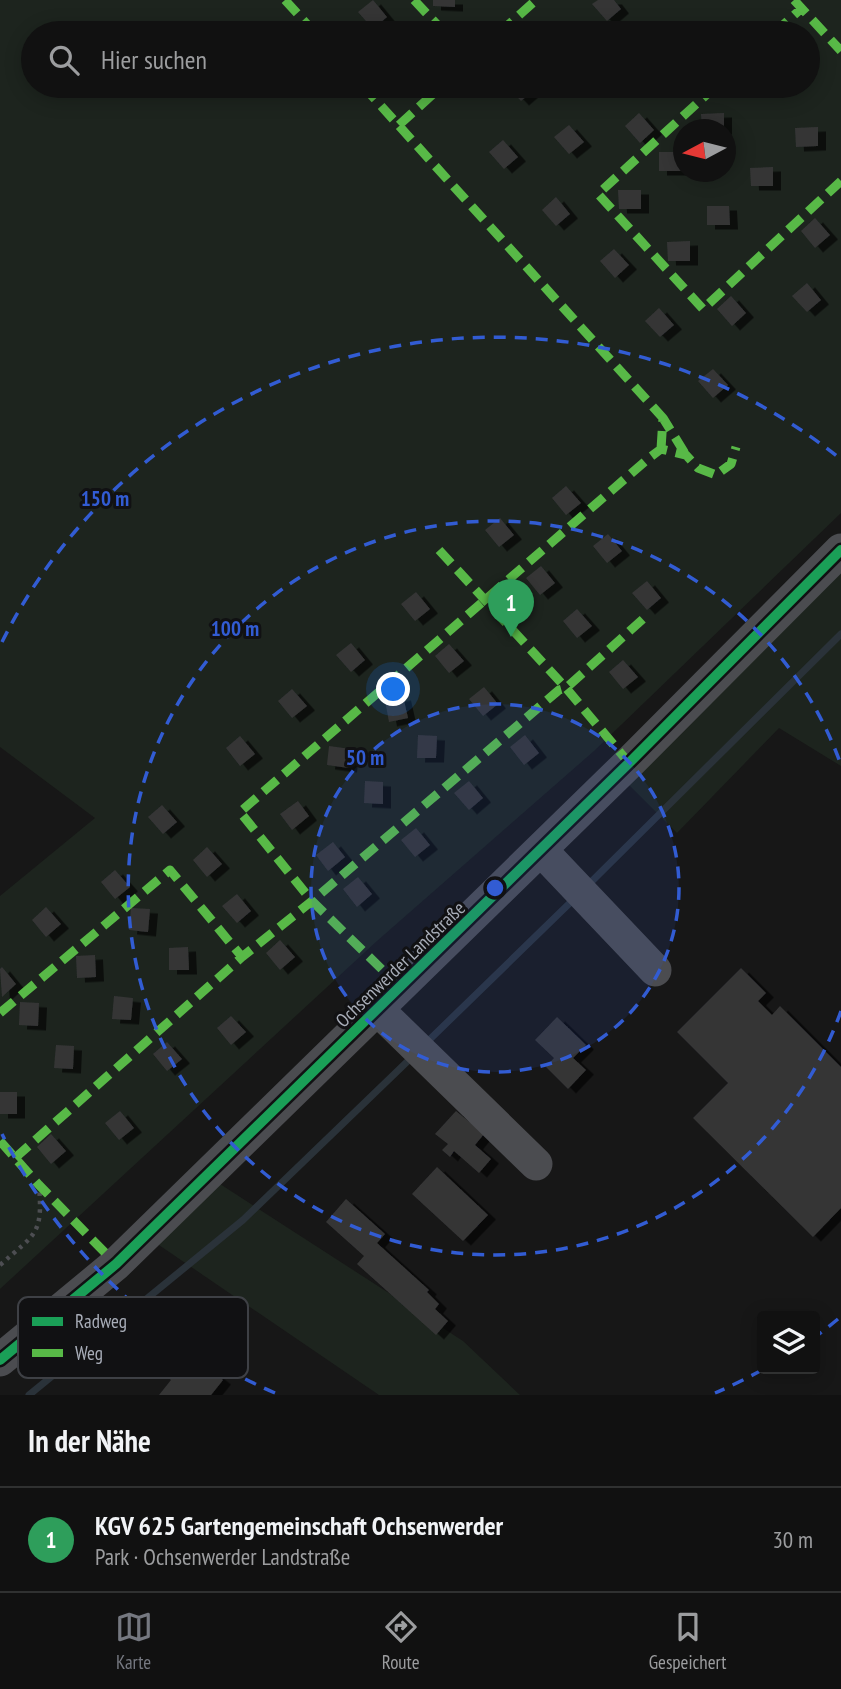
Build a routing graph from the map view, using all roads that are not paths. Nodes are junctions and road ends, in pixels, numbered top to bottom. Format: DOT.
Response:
graph roads {
  1 [pos="841,550"];
  2 [pos="541,850"];
  3 [pos="656,970"];
  4 [pos="378,1010"];
  5 [pos="536,1164"];
  6 [pos="76,1297"];
  7 [pos="18,1345"];
  8 [pos="0,1360"];
  1 -- 2 [label="street, Ochsenwerder Landstraße"];
  2 -- 3 [label="street"];
  2 -- 4 [label="street, Ochsenwerder Landstraße"];
  4 -- 5 [label="street"];
  4 -- 6 [label="street, Ochsenwerder Landstraße"];
  7 -- 8 [label="street, Ochsenwerder Landstraße"];
}
